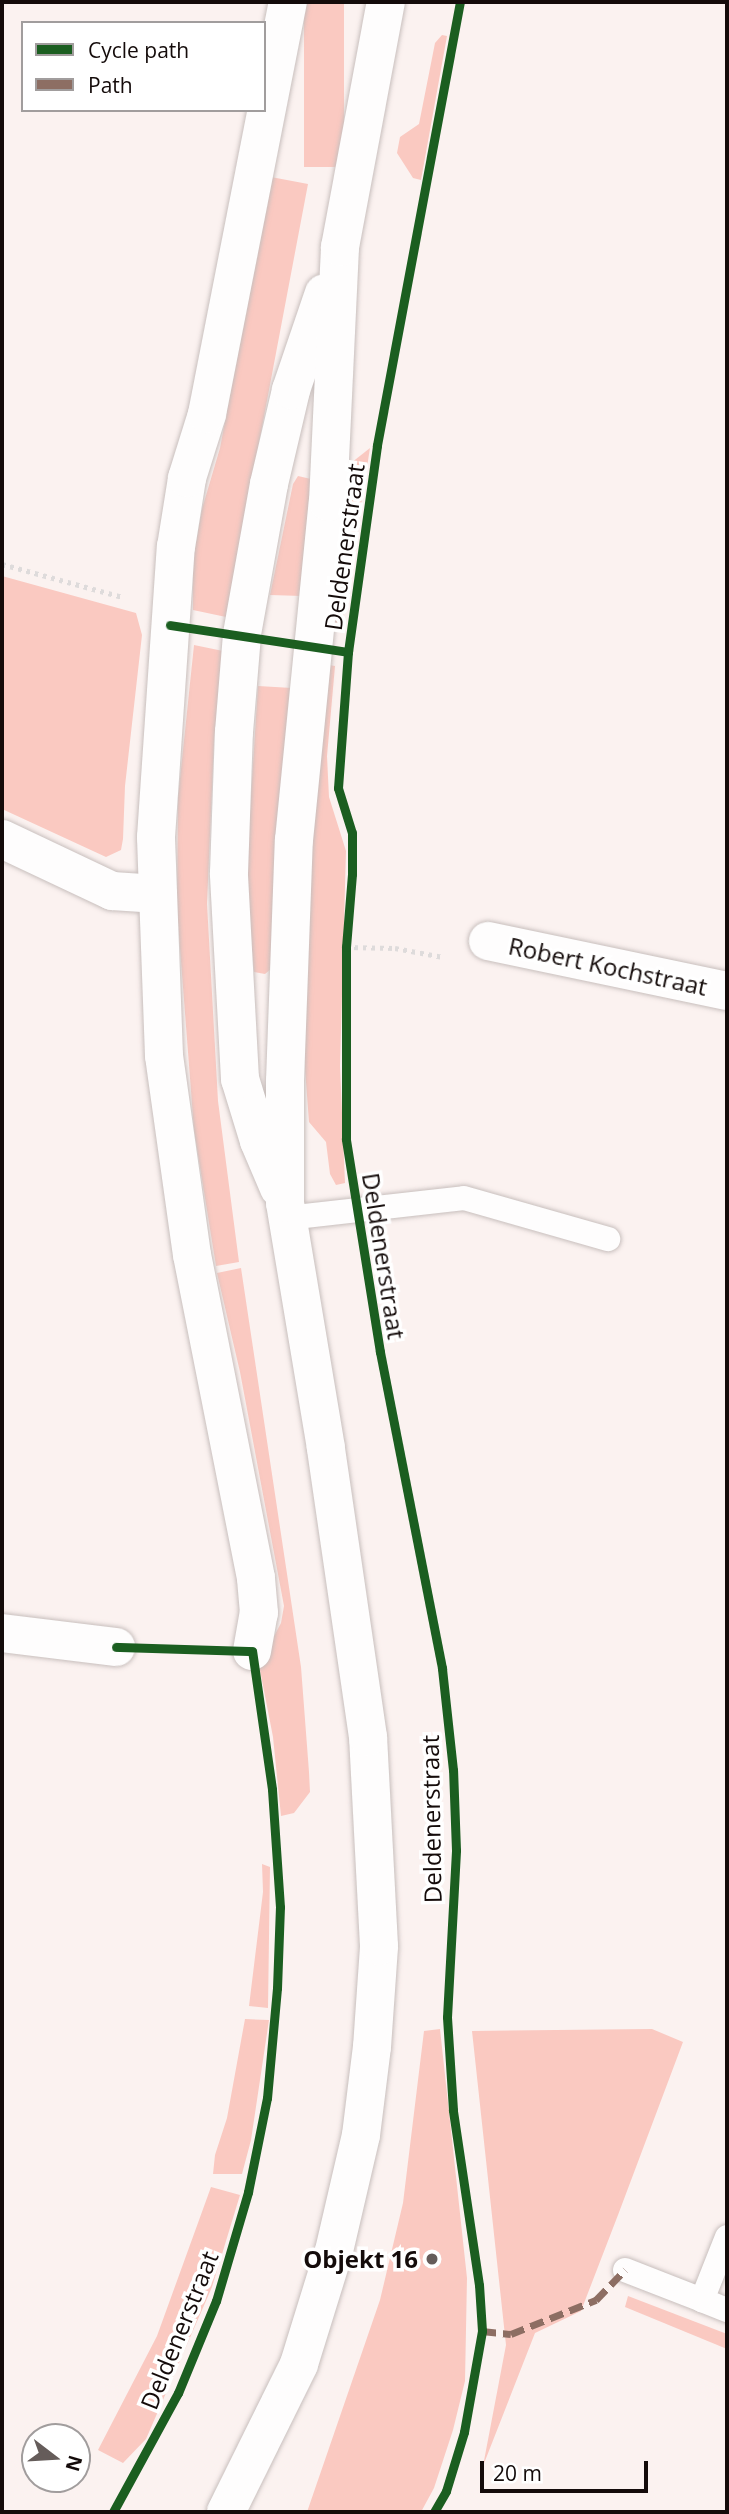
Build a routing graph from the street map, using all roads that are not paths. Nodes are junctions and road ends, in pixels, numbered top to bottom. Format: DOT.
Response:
graph roads {
  1 [pos="288,2"];
  2 [pos="386,2"];
  3 [pos="340,247"];
  4 [pos="2,839"];
  5 [pos="158,894"];
  6 [pos="488,941"];
  7 [pos="727,991"];
  8 [pos="286,1210"];
  9 [pos="608,1239"];
  10 [pos="2,1633"];
  11 [pos="116,1647"];
  12 [pos="252,1651"];
  13 [pos="727,2237"];
  14 [pos="625,2270"];
  15 [pos="702,2300"];
  16 [pos="727,2310"];
  17 [pos="226,2512"];
  1 -- 5 [label="main road"];
  2 -- 3 [label="main road, Deldenerstraat"];
  3 -- 8 [label="main road, Deldenerstraat"];
  3 -- 8 [label="main road, Deldenerstraat"];
  4 -- 5 [label="main road"];
  5 -- 12 [label="main road"];
  6 -- 7 [label="main road, Robert Kochstraat"];
  8 -- 9 [label="lane"];
  8 -- 17 [label="main road, Deldenerstraat"];
  10 -- 11 [label="main road"];
  13 -- 15 [label="lane"];
  14 -- 15 [label="lane"];
  15 -- 16 [label="lane"];
}
